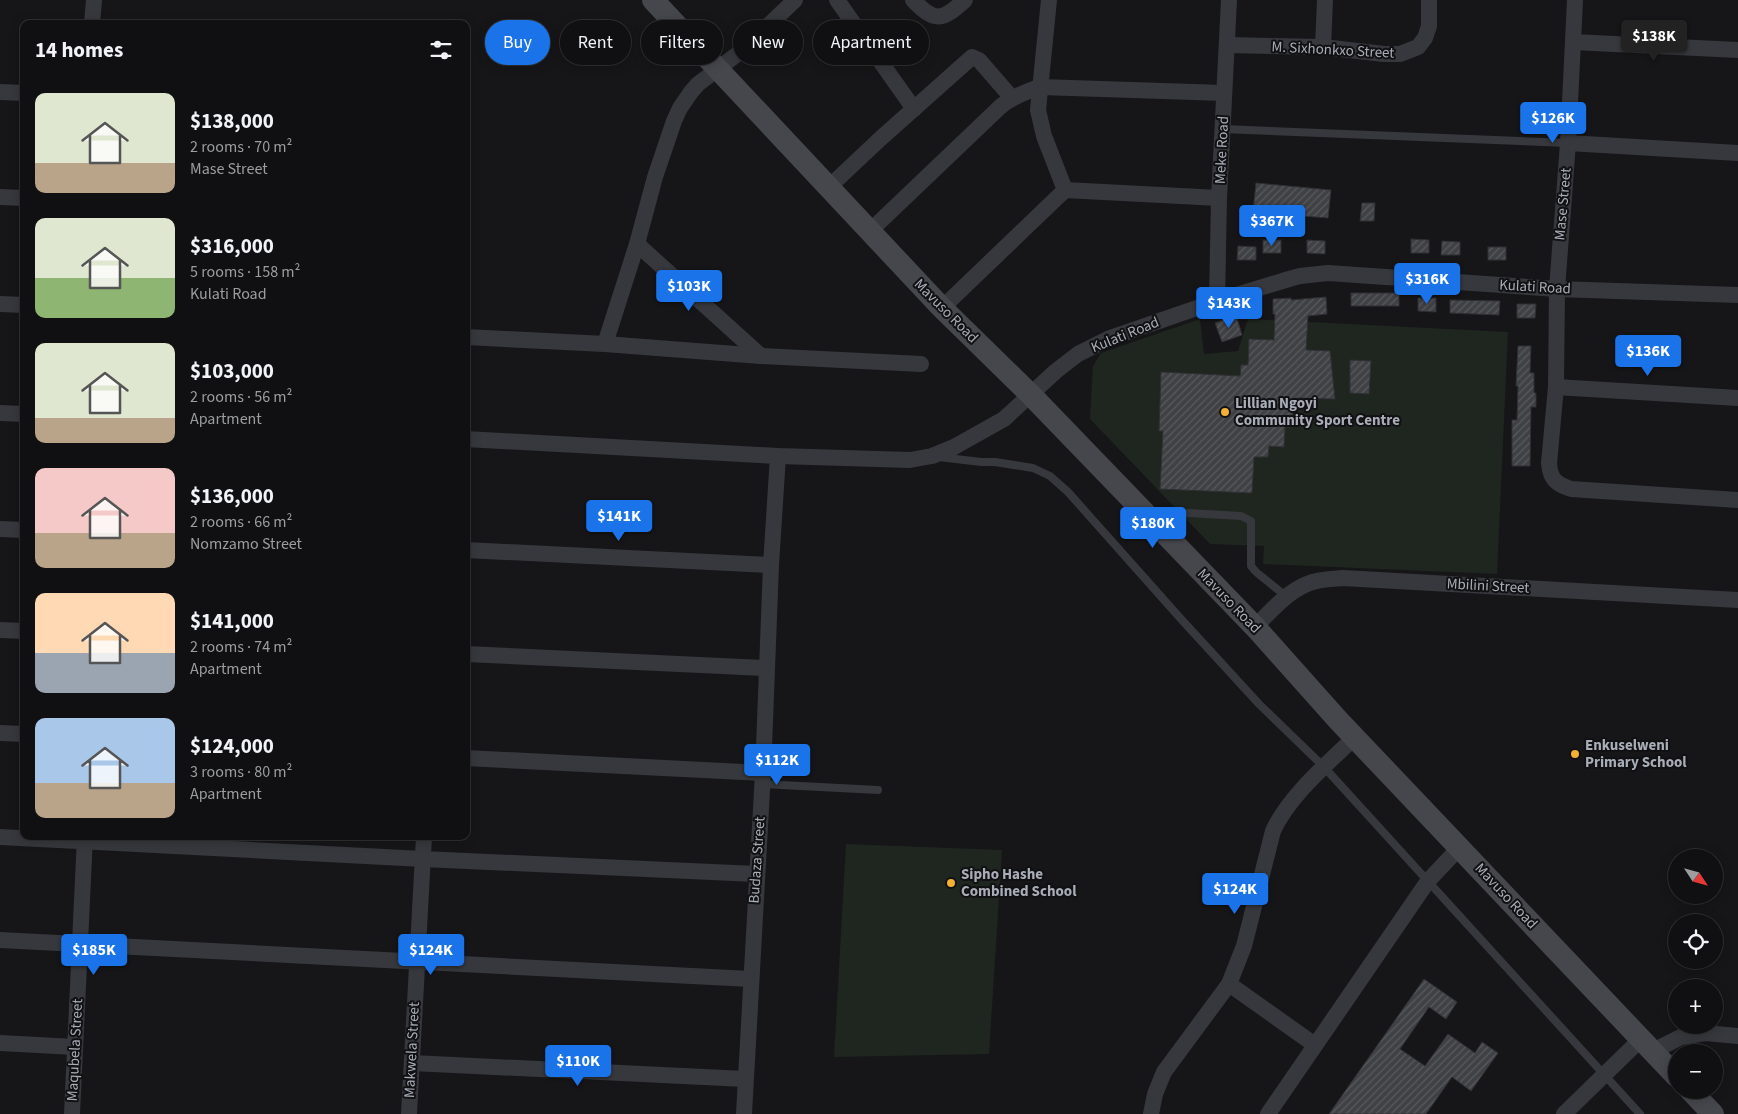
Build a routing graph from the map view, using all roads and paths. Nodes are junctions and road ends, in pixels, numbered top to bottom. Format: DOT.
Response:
graph roads {
  1 [pos="94,0"];
  2 [pos="653,0"];
  3 [pos="795,0"];
  4 [pos="837,0"];
  5 [pos="913,0"];
  6 [pos="965,0"];
  7 [pos="1049,0"];
  8 [pos="1229,0"];
  9 [pos="1325,0"];
  10 [pos="1429,0"];
  11 [pos="1575,0"];
  12 [pos="92,20"];
  13 [pos="1572,42"];
  14 [pos="1227,45"];
  15 [pos="1323,47"];
  16 [pos="1738,50"];
  17 [pos="717,68"];
  18 [pos="1040,87"];
  19 [pos="0,92"];
  20 [pos="20,93"];
  21 [pos="1224,93"];
  22 [pos="1012,98"];
  23 [pos="914,109"];
  24 [pos="1223,129"];
  25 [pos="1568,143"];
  26 [pos="1738,153"];
  27 [pos="828,188"];
  28 [pos="1065,190"];
  29 [pos="0,196"];
  30 [pos="20,198"];
  31 [pos="1219,198"];
  32 [pos="870,231"];
  33 [pos="637,244"];
  34 [pos="1557,289"];
  35 [pos="1738,295"];
  36 [pos="1217,301"];
  37 [pos="0,304"];
  38 [pos="20,305"];
  39 [pos="942,308"];
  40 [pos="470,338"];
  41 [pos="605,344"];
  42 [pos="761,356"];
  43 [pos="921,364"];
  44 [pos="1556,387"];
  45 [pos="1031,395"];
  46 [pos="1738,398"];
  47 [pos="0,413"];
  48 [pos="20,414"];
  49 [pos="470,439"];
  50 [pos="778,456"];
  51 [pos="932,456"];
  52 [pos="1738,500"];
  53 [pos="1188,513"];
  54 [pos="0,529"];
  55 [pos="20,530"];
  56 [pos="470,550"];
  57 [pos="771,565"];
  58 [pos="1287,597"];
  59 [pos="1738,600"];
  60 [pos="1255,627"];
  61 [pos="0,630"];
  62 [pos="20,631"];
  63 [pos="470,654"];
  64 [pos="766,668"];
  65 [pos="0,733"];
  66 [pos="20,734"];
  67 [pos="1355,737"];
  68 [pos="470,758"];
  69 [pos="1324,767"];
  70 [pos="762,779"];
  71 [pos="878,790"];
  72 [pos="0,837"];
  73 [pos="20,837"];
  74 [pos="85,840"];
  75 [pos="102,840"];
  76 [pos="424,840"];
  77 [pos="1460,846"];
  78 [pos="423,859"];
  79 [pos="756,874"];
  80 [pos="1428,881"];
  81 [pos="0,940"];
  82 [pos="80,944"];
  83 [pos="416,960"];
  84 [pos="750,979"];
  85 [pos="1229,984"];
  86 [pos="1738,1036"];
  87 [pos="0,1043"];
  88 [pos="1316,1045"];
  89 [pos="1647,1045"];
  90 [pos="75,1047"];
  91 [pos="412,1063"];
  92 [pos="1668,1067"];
  93 [pos="1604,1076"];
  94 [pos="745,1079"];
  95 [pos="1699,1099"];
  96 [pos="72,1114"];
  97 [pos="409,1114"];
  98 [pos="744,1114"];
  99 [pos="1152,1114"];
  100 [pos="1268,1114"];
  101 [pos="1564,1114"];
  102 [pos="1640,1114"];
  103 [pos="1713,1114"];
  1 -- 12 [label="street"];
  2 -- 17 [label="street, Mavuso Road"];
  3 -- 17 [label="street"];
  4 -- 23 [label="street"];
  5 -- 6 [label="street"];
  7 -- 18 [label="street"];
  8 -- 14 [label="street, Meke Road"];
  9 -- 15 [label="street"];
  10 -- 15 [label="street, M. Sixhonkxo Street"];
  11 -- 13 [label="street, Mase Street"];
  13 -- 16 [label="street"];
  13 -- 25 [label="street, Mase Street"];
  14 -- 15 [label="street, M. Sixhonkxo Street"];
  14 -- 21 [label="street, Meke Road"];
  17 -- 27 [label="street, Mavuso Road"];
  17 -- 33 [label="street"];
  18 -- 21 [label="street"];
  18 -- 22 [label="street"];
  18 -- 28 [label="street"];
  19 -- 20 [label="street"];
  21 -- 24 [label="street, Meke Road"];
  22 -- 23 [label="street"];
  22 -- 32 [label="street"];
  23 -- 27 [label="street"];
  24 -- 25 [label="lane"];
  24 -- 31 [label="street, Meke Road"];
  25 -- 26 [label="street"];
  25 -- 34 [label="street, Mase Street"];
  27 -- 32 [label="street, Mavuso Road"];
  28 -- 31 [label="street"];
  28 -- 39 [label="street"];
  29 -- 30 [label="street"];
  31 -- 36 [label="street, Meke Road"];
  32 -- 39 [label="street, Mavuso Road"];
  33 -- 41 [label="street"];
  33 -- 42 [label="street"];
  34 -- 35 [label="street, Kulati Road"];
  34 -- 36 [label="street, Kulati Road"];
  34 -- 44 [label="street, Mase Street"];
  36 -- 45 [label="street, Kulati Road"];
  37 -- 38 [label="street"];
  39 -- 45 [label="street, Mavuso Road"];
  40 -- 41 [label="street"];
  41 -- 42 [label="street"];
  42 -- 43 [label="street"];
  44 -- 46 [label="street"];
  44 -- 52 [label="street, Mase Street"];
  45 -- 51 [label="street, Kulati Road"];
  45 -- 60 [label="street, Mavuso Road"];
  47 -- 48 [label="street"];
  49 -- 50 [label="street, Kulati Road"];
  50 -- 51 [label="street, Kulati Road"];
  50 -- 57 [label="street, Budaza Street"];
  51 -- 69 [label="lane"];
  53 -- 58 [label="lane"];
  54 -- 55 [label="street"];
  56 -- 57 [label="street"];
  57 -- 64 [label="street, Budaza Street"];
  58 -- 59 [label="street, Mbilini Street"];
  58 -- 60 [label="street, Mbilini Street"];
  60 -- 67 [label="street, Mavuso Road"];
  61 -- 62 [label="street"];
  63 -- 64 [label="street"];
  64 -- 70 [label="street, Budaza Street"];
  65 -- 66 [label="street"];
  67 -- 69 [label="street"];
  67 -- 77 [label="street, Mavuso Road"];
  68 -- 70 [label="street"];
  69 -- 80 [label="lane"];
  69 -- 85 [label="street"];
  70 -- 71 [label="lane"];
  70 -- 79 [label="street, Budaza Street"];
  72 -- 73 [label="street"];
  74 -- 82 [label="street, Maqubela Street"];
  75 -- 78 [label="street"];
  76 -- 78 [label="street, Makwela Street"];
  77 -- 80 [label="street"];
  77 -- 89 [label="street, Mavuso Road"];
  78 -- 79 [label="street"];
  78 -- 83 [label="street, Makwela Street"];
  79 -- 84 [label="street, Budaza Street"];
  80 -- 88 [label="street"];
  80 -- 93 [label="lane"];
  81 -- 82 [label="street"];
  82 -- 83 [label="street"];
  82 -- 90 [label="street, Maqubela Street"];
  83 -- 84 [label="street"];
  83 -- 91 [label="street, Makwela Street"];
  84 -- 94 [label="street, Budaza Street"];
  85 -- 88 [label="street"];
  85 -- 99 [label="street"];
  86 -- 89 [label="street"];
  87 -- 90 [label="street"];
  88 -- 100 [label="street"];
  89 -- 92 [label="street, Mavuso Road"];
  89 -- 93 [label="street"];
  90 -- 96 [label="street, Maqubela Street"];
  91 -- 94 [label="street"];
  91 -- 97 [label="street, Makwela Street"];
  93 -- 101 [label="street"];
  93 -- 102 [label="lane"];
  94 -- 98 [label="street, Budaza Street"];
  95 -- 103 [label="street"];
}
